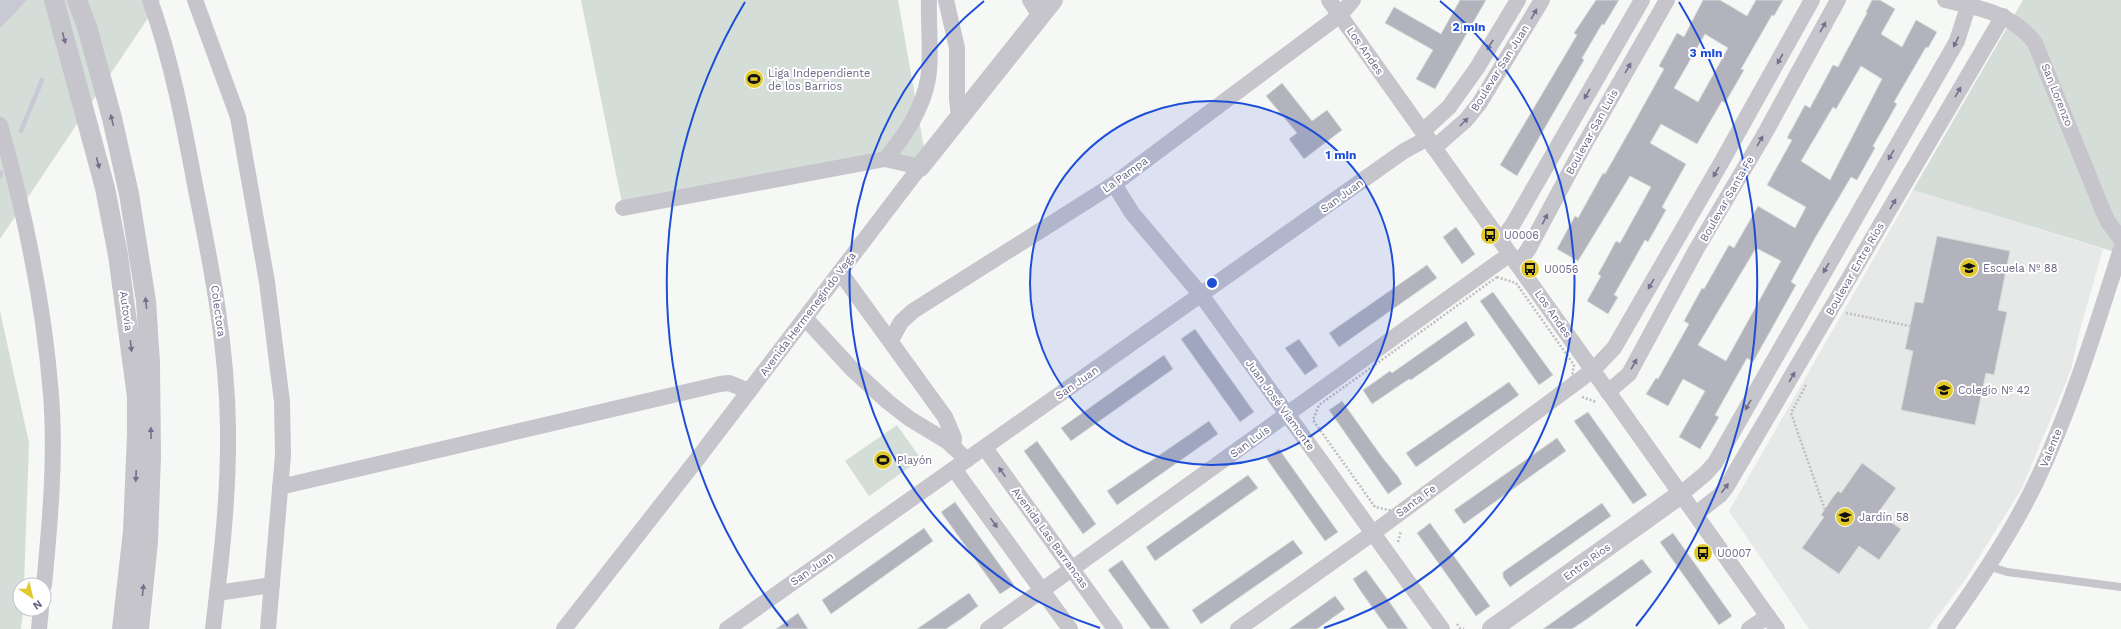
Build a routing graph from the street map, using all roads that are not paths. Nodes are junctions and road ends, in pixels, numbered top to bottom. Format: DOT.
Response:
graph roads {
  1 [pos="54,0"];
  2 [pos="77,0"];
  3 [pos="150,0"];
  4 [pos="195,0"];
  5 [pos="929,0"];
  6 [pos="946,0"];
  7 [pos="1053,0"];
  8 [pos="1329,0"];
  9 [pos="1353,0"];
  10 [pos="1518,0"];
  11 [pos="1542,0"];
  12 [pos="1642,0"];
  13 [pos="1667,0"];
  14 [pos="1812,0"];
  15 [pos="1838,0"];
  16 [pos="1945,0"];
  17 [pos="1969,3"];
  18 [pos="1035,8"];
  19 [pos="1340,15"];
  20 [pos="2003,16"];
  21 [pos="959,117"];
  22 [pos="0,125"];
  23 [pos="1428,139"];
  24 [pos="885,159"];
  25 [pos="920,167"];
  26 [pos="1114,184"];
  27 [pos="623,208"];
  28 [pos="2121,239"];
  29 [pos="1501,241"];
  30 [pos="2121,249"];
  31 [pos="1514,259"];
  32 [pos="840,272"];
  33 [pos="1202,296"];
  34 [pos="805,318"];
  35 [pos="891,340"];
  36 [pos="1593,370"];
  37 [pos="749,391"];
  38 [pos="1604,398"];
  39 [pos="1287,415"];
  40 [pos="953,447"];
  41 [pos="985,448"];
  42 [pos="961,464"];
  43 [pos="280,487"];
  44 [pos="1681,494"];
  45 [pos="1696,514"];
  46 [pos="1373,533"];
  47 [pos="1988,566"];
  48 [pos="1072,570"];
  49 [pos="45,577"];
  50 [pos="272,585"];
  51 [pos="2121,587"];
  52 [pos="1043,591"];
  53 [pos="217,593"];
  54 [pos="1768,616"];
  55 [pos="41,617"];
  56 [pos="1449,625"];
  57 [pos="735,627"];
  58 [pos="39,629"];
  59 [pos="122,629"];
  60 [pos="139,629"];
  61 [pos="214,629"];
  62 [pos="268,629"];
  63 [pos="564,629"];
  64 [pos="988,629"];
  65 [pos="1070,629"];
  66 [pos="1115,629"];
  67 [pos="1238,629"];
  68 [pos="1492,629"];
  69 [pos="1749,629"];
  70 [pos="1777,629"];
  71 [pos="1945,629"];
  1 -- 59 [label="street, Autovía, one-way"];
  60 -- 2 [label="street, Autovía, one-way"];
  3 -- 53 [label="street, Colectora"];
  4 -- 43 [label="street"];
  5 -- 24 [label="street"];
  6 -- 21 [label="street"];
  7 -- 18 [label="street, Avenida Hermenegindo Vega"];
  8 -- 19 [label="street, Los Andes"];
  9 -- 19 [label="street, La Pampa"];
  10 -- 23 [label="street, Boulevar San Juan, one-way"];
  23 -- 11 [label="street, Boulevar San Juan, one-way"];
  12 -- 29 [label="street, Boulevar San Luis, one-way"];
  31 -- 13 [label="street, Boulevar San Luis, one-way"];
  14 -- 36 [label="street, Boulevar Santa Fe, one-way"];
  38 -- 15 [label="street, Boulevar Santa Fe, one-way"];
  16 -- 17 [label="street, San Lorenzo"];
  17 -- 20 [label="street, San Lorenzo"];
  17 -- 44 [label="street, one-way"];
  18 -- 21 [label="street, Avenida Hermenegindo Vega"];
  19 -- 23 [label="street, Los Andes"];
  19 -- 26 [label="street, La Pampa"];
  20 -- 28 [label="street, San Lorenzo"];
  45 -- 20 [label="street, Boulevar Entre Ríos, one-way"];
  21 -- 25 [label="street, Avenida Hermenegindo Vega"];
  22 -- 49 [label="street"];
  23 -- 29 [label="street, Los Andes"];
  23 -- 33 [label="street, San Juan"];
  24 -- 25 [label="street"];
  24 -- 27 [label="street"];
  25 -- 32 [label="street, Avenida Hermenegindo Vega"];
  26 -- 33 [label="street, Juan José Viamonte"];
  26 -- 35 [label="street, La Pampa"];
  29 -- 31 [label="street, Los Andes"];
  30 -- 47 [label="street, Valente"];
  31 -- 36 [label="street, Los Andes"];
  31 -- 39 [label="street, San Luis"];
  32 -- 34 [label="street, Avenida Hermenegindo Vega"];
  32 -- 35 [label="street"];
  33 -- 39 [label="street, Juan José Viamonte"];
  33 -- 41 [label="street, San Juan"];
  34 -- 37 [label="street, Avenida Hermenegindo Vega"];
  34 -- 40 [label="street"];
  35 -- 40 [label="street"];
  36 -- 38 [label="street, Los Andes"];
  36 -- 46 [label="street, Santa Fe"];
  37 -- 43 [label="street"];
  37 -- 63 [label="street, Avenida Hermenegindo Vega"];
  38 -- 44 [label="street, Los Andes"];
  39 -- 46 [label="street, Juan José Viamonte"];
  39 -- 48 [label="street, San Luis"];
  40 -- 42 [label="street"];
  41 -- 42 [label="street, San Juan"];
  48 -- 41 [label="street, Avenida Las Barrancas, one-way"];
  42 -- 52 [label="street, one-way"];
  42 -- 57 [label="street, San Juan"];
  43 -- 50 [label="street"];
  44 -- 45 [label="street, Los Andes"];
  44 -- 68 [label="street, Entre Ríos"];
  45 -- 54 [label="street, Los Andes"];
  46 -- 56 [label="street, Juan José Viamonte"];
  46 -- 67 [label="street, Santa Fe"];
  47 -- 51 [label="lane"];
  47 -- 71 [label="street, Valente"];
  48 -- 52 [label="street, San Luis"];
  48 -- 66 [label="street, Avenida Las Barrancas"];
  50 -- 53 [label="street"];
  50 -- 62 [label="street"];
  52 -- 64 [label="street, San Luis"];
  52 -- 65 [label="street"];
  53 -- 61 [label="street, Colectora"];
  54 -- 69 [label="street"];
  54 -- 70 [label="street, Los Andes"];
  55 -- 58 [label="street"];
}
